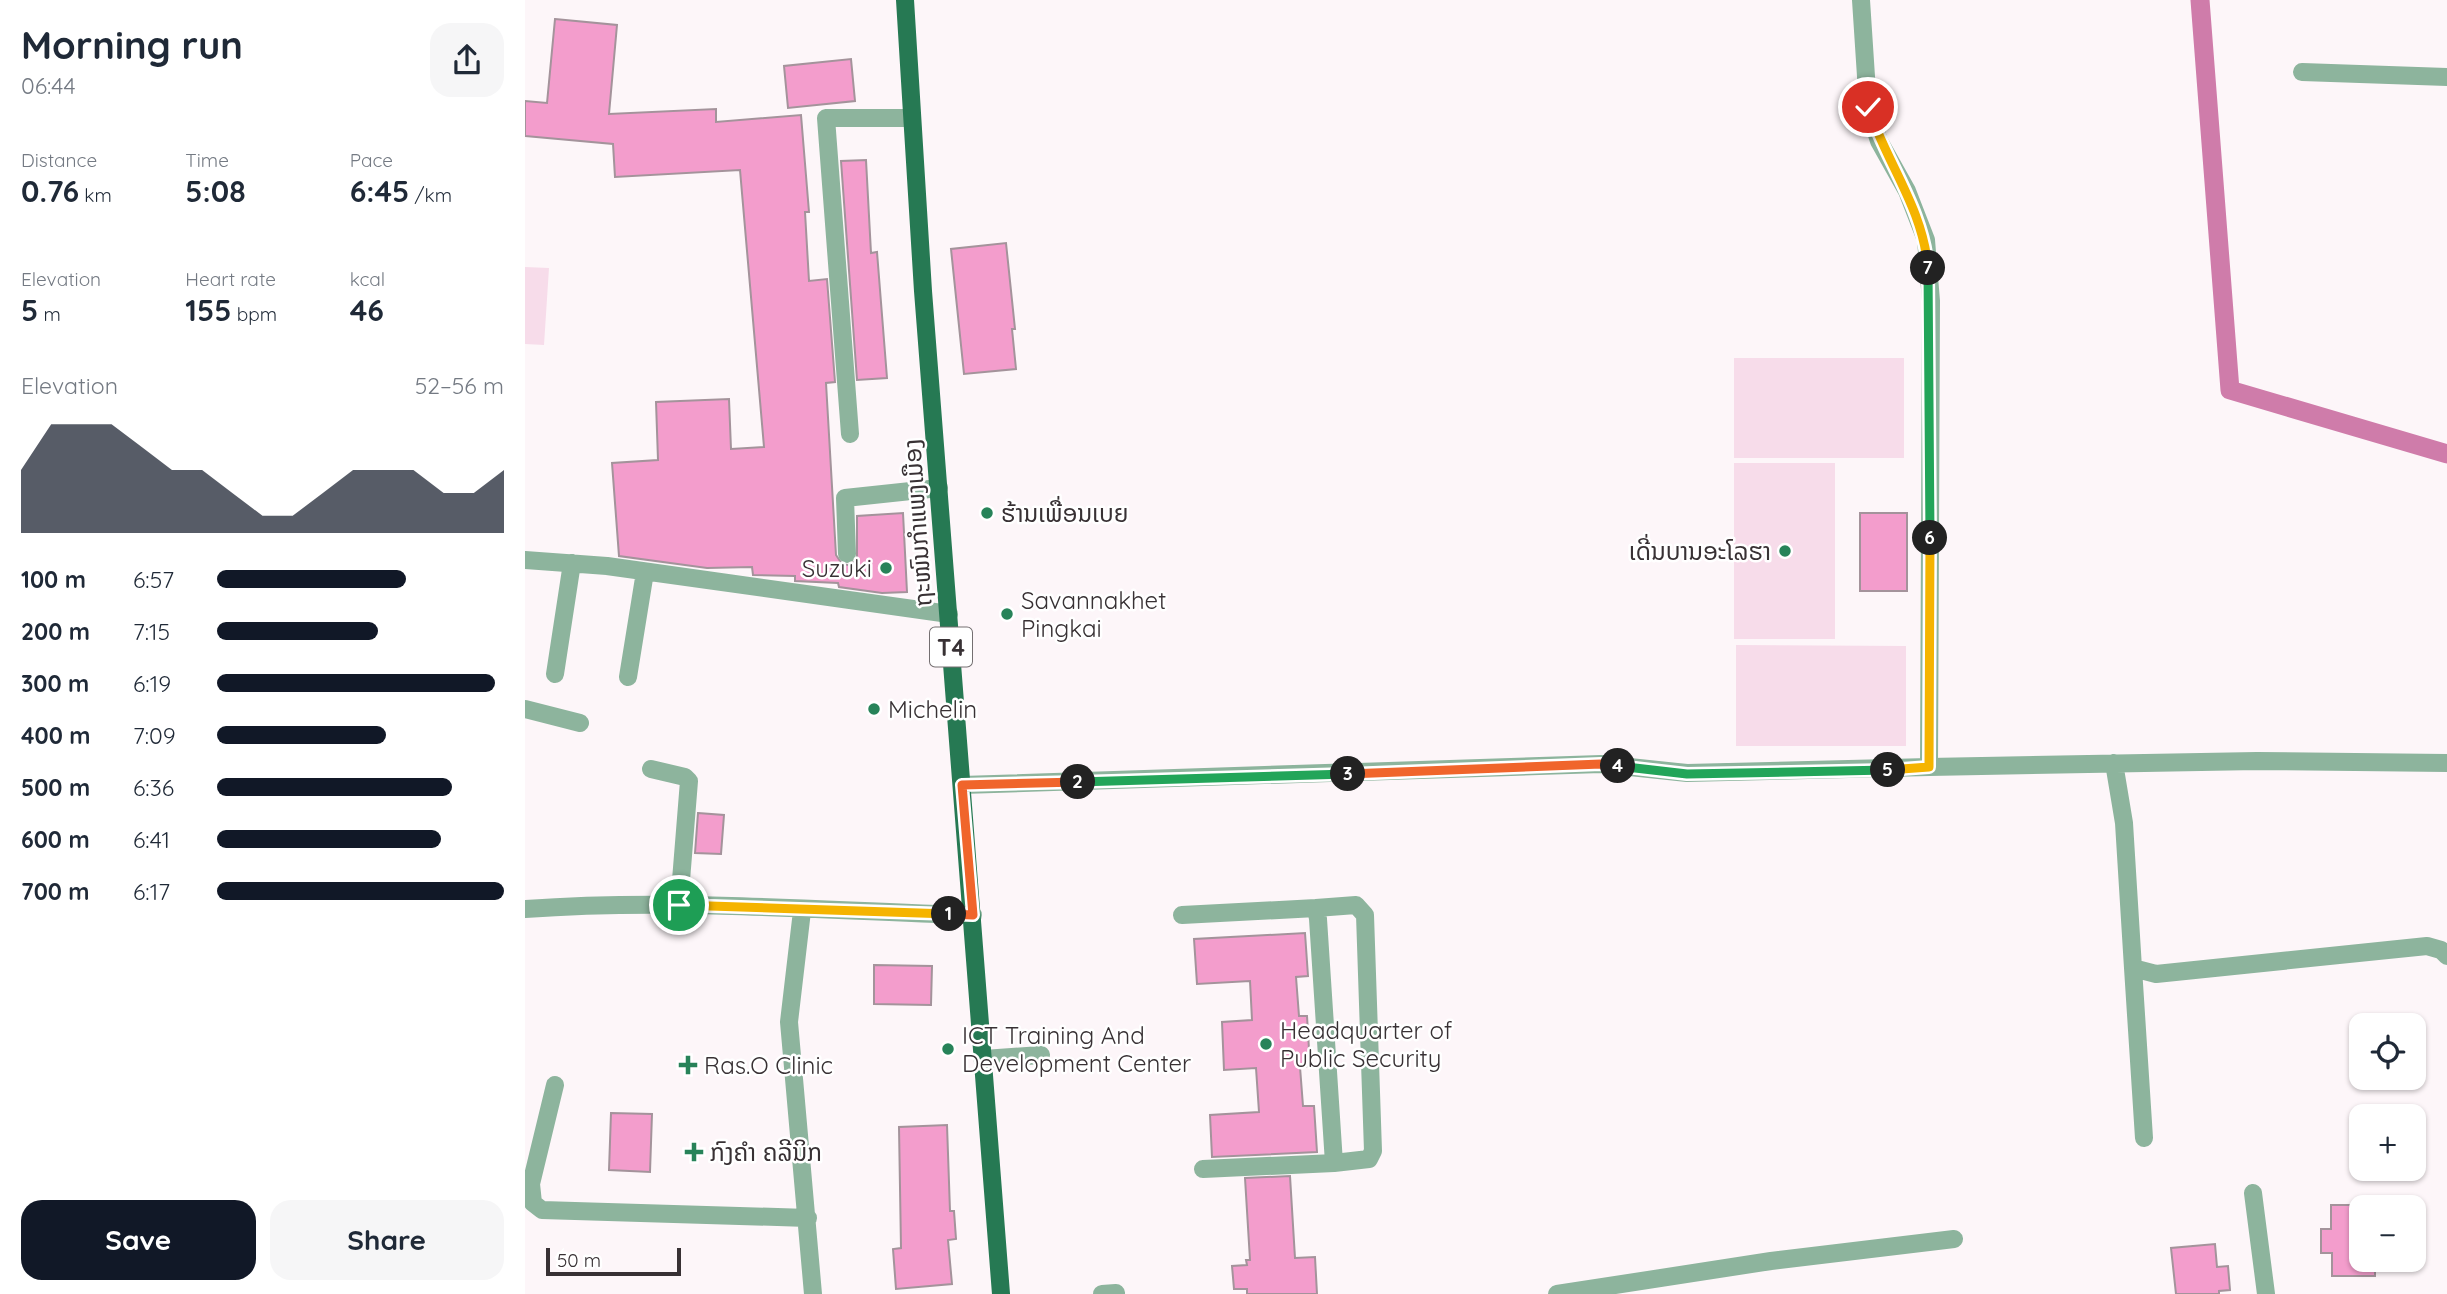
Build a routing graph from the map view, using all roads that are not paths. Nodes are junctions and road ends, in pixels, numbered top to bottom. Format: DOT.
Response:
graph roads {
  1 [pos="905,0"];
  2 [pos="1861,0"];
  3 [pos="2302,72"];
  4 [pos="2447,77"];
  5 [pos="912,118"];
  6 [pos="850,433"];
  7 [pos="939,488"];
  8 [pos="847,554"];
  9 [pos="525,560"];
  10 [pos="572,563"];
  11 [pos="645,572"];
  12 [pos="949,614"];
  13 [pos="555,674"];
  14 [pos="628,677"];
  15 [pos="525,709"];
  16 [pos="580,723"];
  17 [pos="2114,763"];
  18 [pos="2447,763"];
  19 [pos="1929,767"];
  20 [pos="651,769"];
  21 [pos="962,785"];
  22 [pos="679,905"];
  23 [pos="1316,908"];
  24 [pos="525,909"];
  25 [pos="802,911"];
  26 [pos="973,915"];
  27 [pos="1182,915"];
  28 [pos="2447,956"];
  29 [pos="2133,968"];
  30 [pos="1041,1055"];
  31 [pos="984,1059"];
  32 [pos="555,1085"];
  33 [pos="2144,1138"];
  34 [pos="1333,1163"];
  35 [pos="1203,1169"];
  36 [pos="2253,1193"];
  37 [pos="808,1218"];
  38 [pos="1954,1239"];
  39 [pos="1116,1293"];
  40 [pos="813,1294"];
  41 [pos="1002,1294"];
  42 [pos="1101,1294"];
  43 [pos="1557,1294"];
  44 [pos="2266,1294"];
  1 -- 5 [label="main road, ຖະໜົນກຳແພງເມືອງ / T4"];
  2 -- 19 [label="street"];
  3 -- 4 [label="street"];
  5 -- 6 [label="street"];
  5 -- 7 [label="main road, ຖະໜົນກຳແພງເມືອງ / T4"];
  7 -- 8 [label="street"];
  7 -- 12 [label="main road, ຖະໜົນກຳແພງເມືອງ / T4"];
  9 -- 10 [label="street"];
  10 -- 11 [label="street"];
  10 -- 13 [label="street"];
  11 -- 12 [label="street"];
  11 -- 14 [label="street"];
  12 -- 21 [label="main road, ຖະໜົນກຳແພງເມືອງ / T4"];
  15 -- 16 [label="street"];
  17 -- 18 [label="street"];
  17 -- 19 [label="street"];
  17 -- 29 [label="street"];
  19 -- 21 [label="street"];
  20 -- 22 [label="street"];
  21 -- 26 [label="main road, ຖະໜົນກຳແພງເມືອງ / T4"];
  22 -- 24 [label="street"];
  22 -- 25 [label="street"];
  23 -- 27 [label="street"];
  23 -- 34 [label="street"];
  23 -- 34 [label="street"];
  25 -- 26 [label="street"];
  25 -- 37 [label="street"];
  26 -- 31 [label="main road, ຖະໜົນກຳແພງເມືອງ / T4"];
  28 -- 29 [label="street"];
  29 -- 33 [label="street"];
  30 -- 31 [label="street"];
  31 -- 41 [label="main road, ຖະໜົນກຳແພງເມືອງ / T4"];
  32 -- 37 [label="street"];
  34 -- 35 [label="street"];
  36 -- 44 [label="street"];
  37 -- 40 [label="street"];
  38 -- 43 [label="street"];
  39 -- 42 [label="street"];
}
